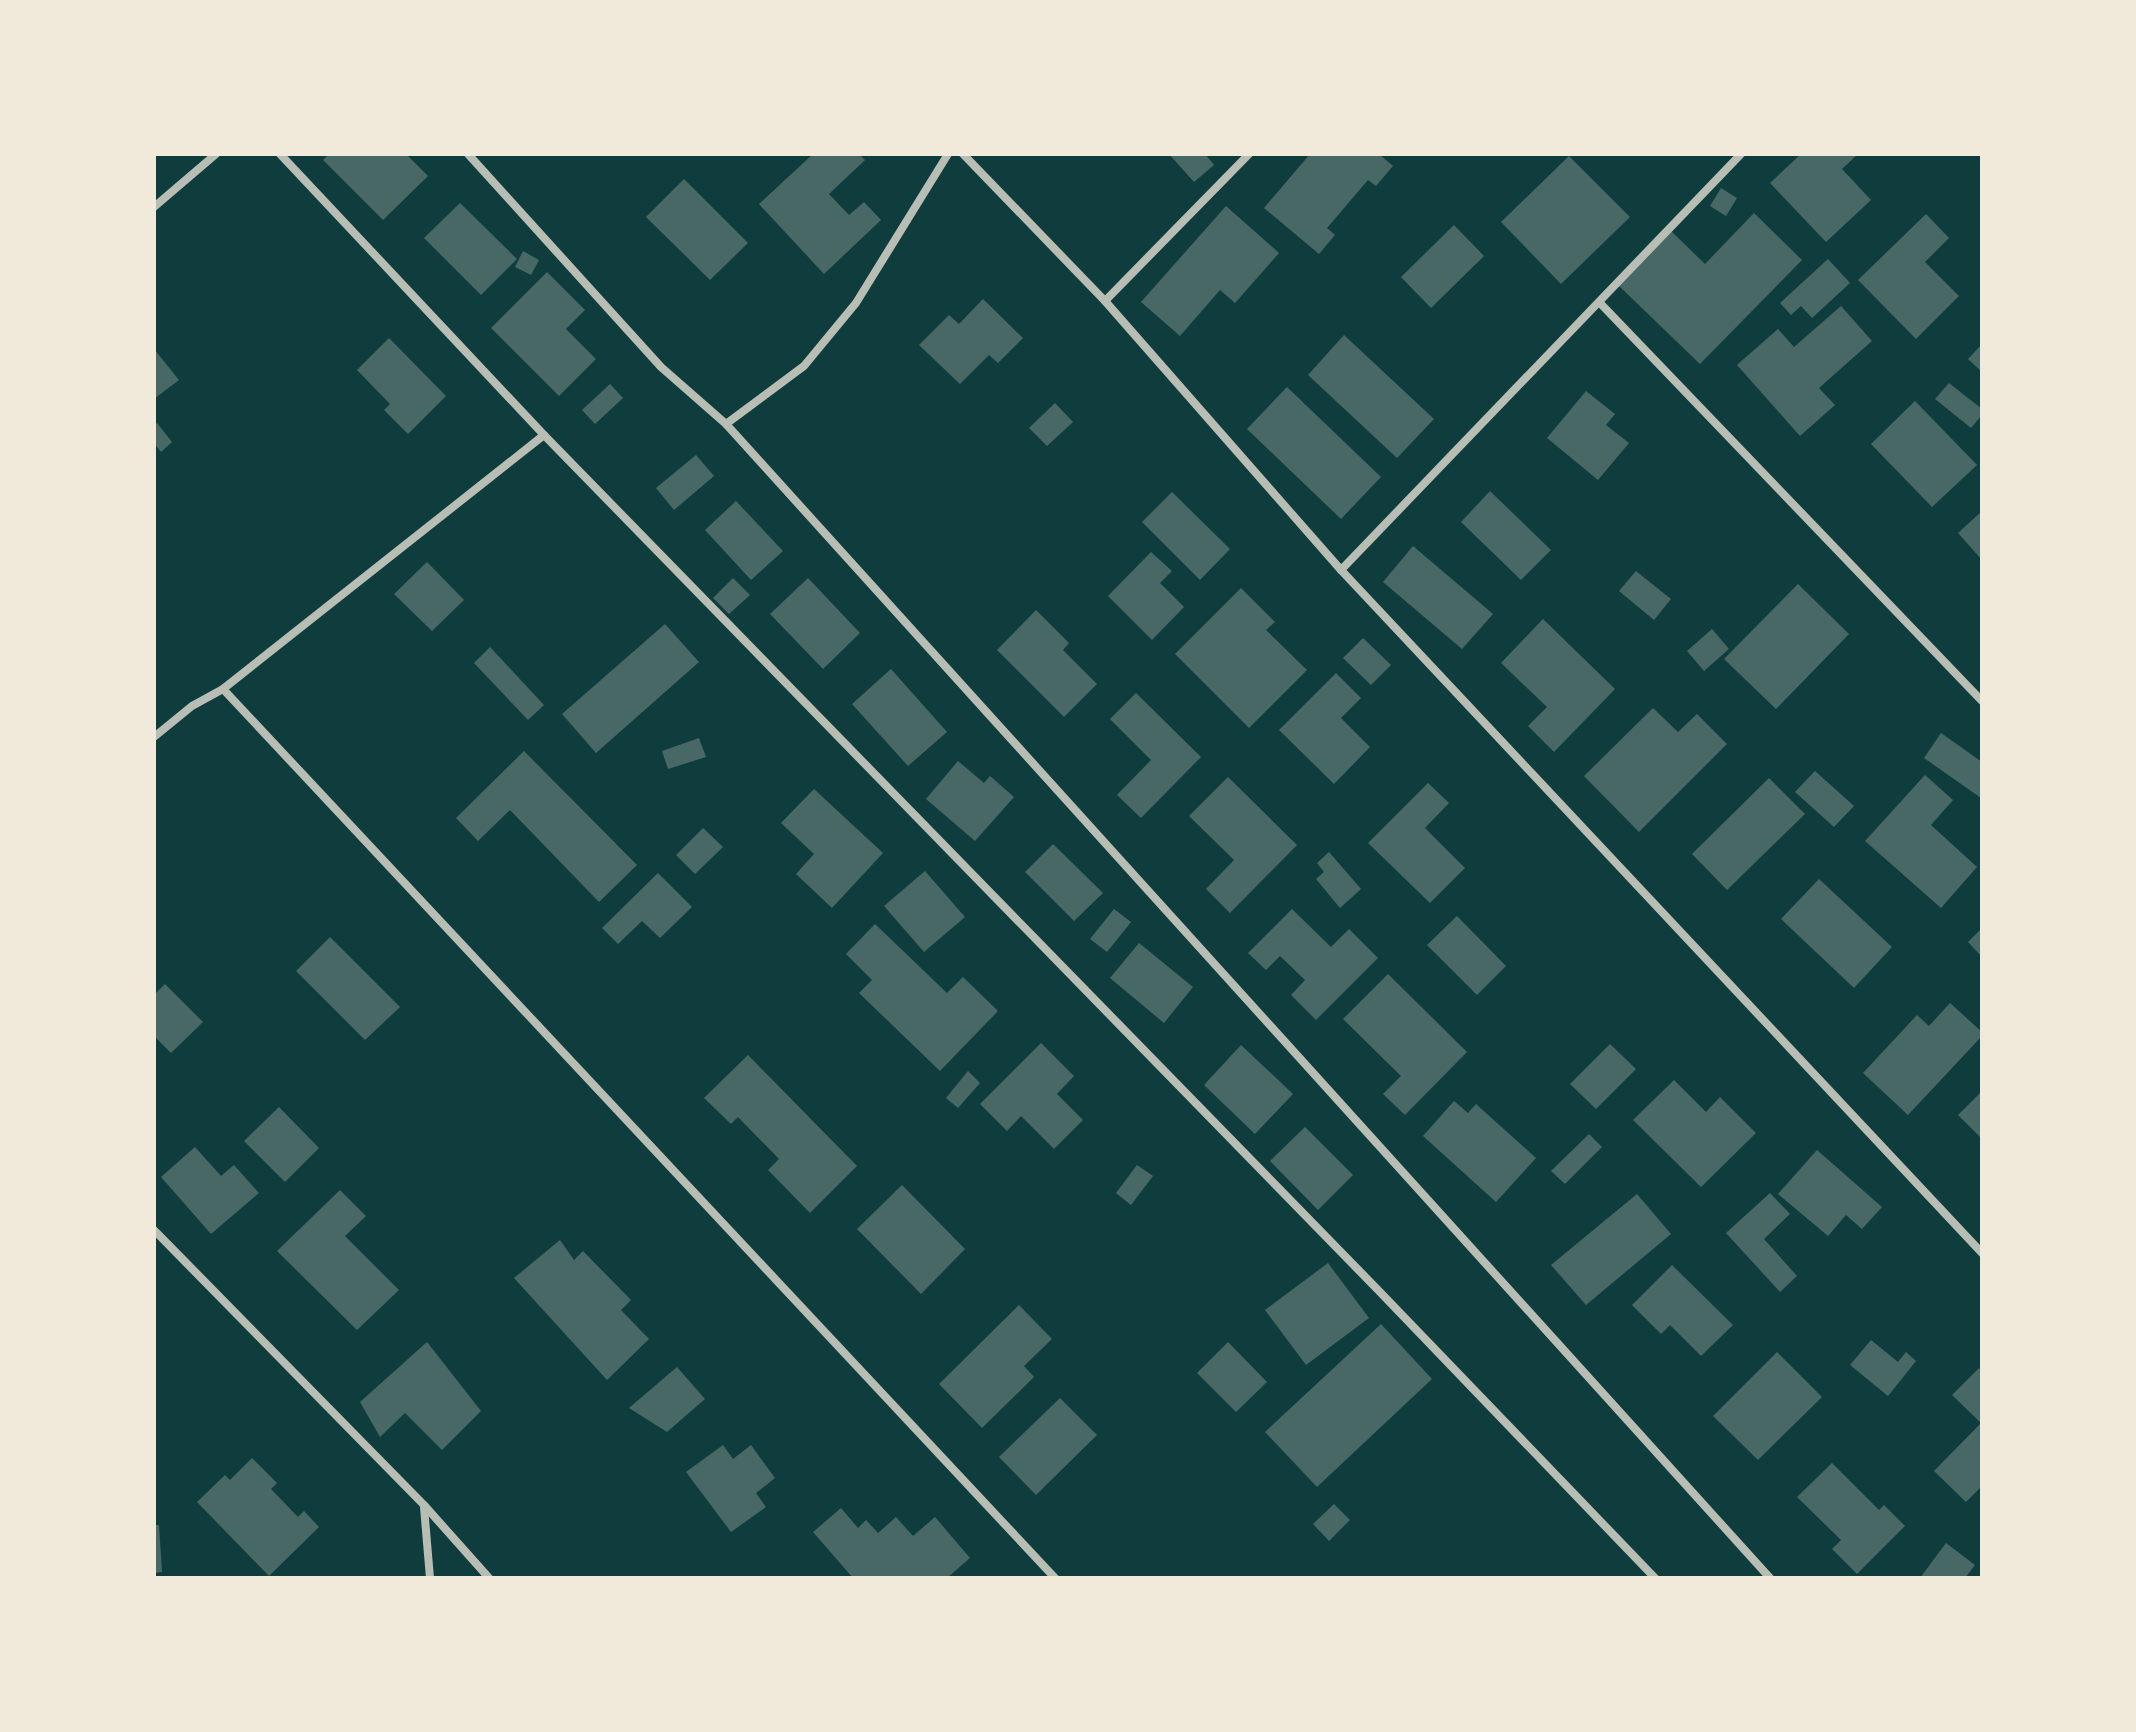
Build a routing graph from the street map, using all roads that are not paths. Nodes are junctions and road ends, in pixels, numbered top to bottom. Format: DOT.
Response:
graph roads {
  1 [pos="216,154"];
  2 [pos="280,154"];
  3 [pos="468,154"];
  4 [pos="948,154"];
  5 [pos="963,154"];
  6 [pos="1249,154"];
  7 [pos="1741,154"];
  8 [pos="154,207"];
  9 [pos="1105,301"];
  10 [pos="1600,303"];
  11 [pos="726,424"];
  12 [pos="544,435"];
  13 [pos="1341,570"];
  14 [pos="223,689"];
  15 [pos="1982,701"];
  16 [pos="154,737"];
  17 [pos="154,1230"];
  18 [pos="1982,1253"];
  19 [pos="424,1505"];
  20 [pos="430,1578"];
  21 [pos="489,1578"];
  22 [pos="1055,1578"];
  23 [pos="1655,1578"];
  24 [pos="1770,1578"];
  1 -- 8 [label="street"];
  2 -- 12 [label="street"];
  3 -- 11 [label="street"];
  4 -- 11 [label="street"];
  5 -- 9 [label="street"];
  6 -- 9 [label="street"];
  7 -- 10 [label="street"];
  9 -- 13 [label="street"];
  10 -- 13 [label="street"];
  10 -- 15 [label="street"];
  11 -- 24 [label="street"];
  12 -- 14 [label="street"];
  12 -- 23 [label="street"];
  13 -- 18 [label="street"];
  14 -- 16 [label="street"];
  14 -- 22 [label="street"];
  17 -- 19 [label="street"];
  19 -- 20 [label="street"];
  19 -- 21 [label="street"];
}
